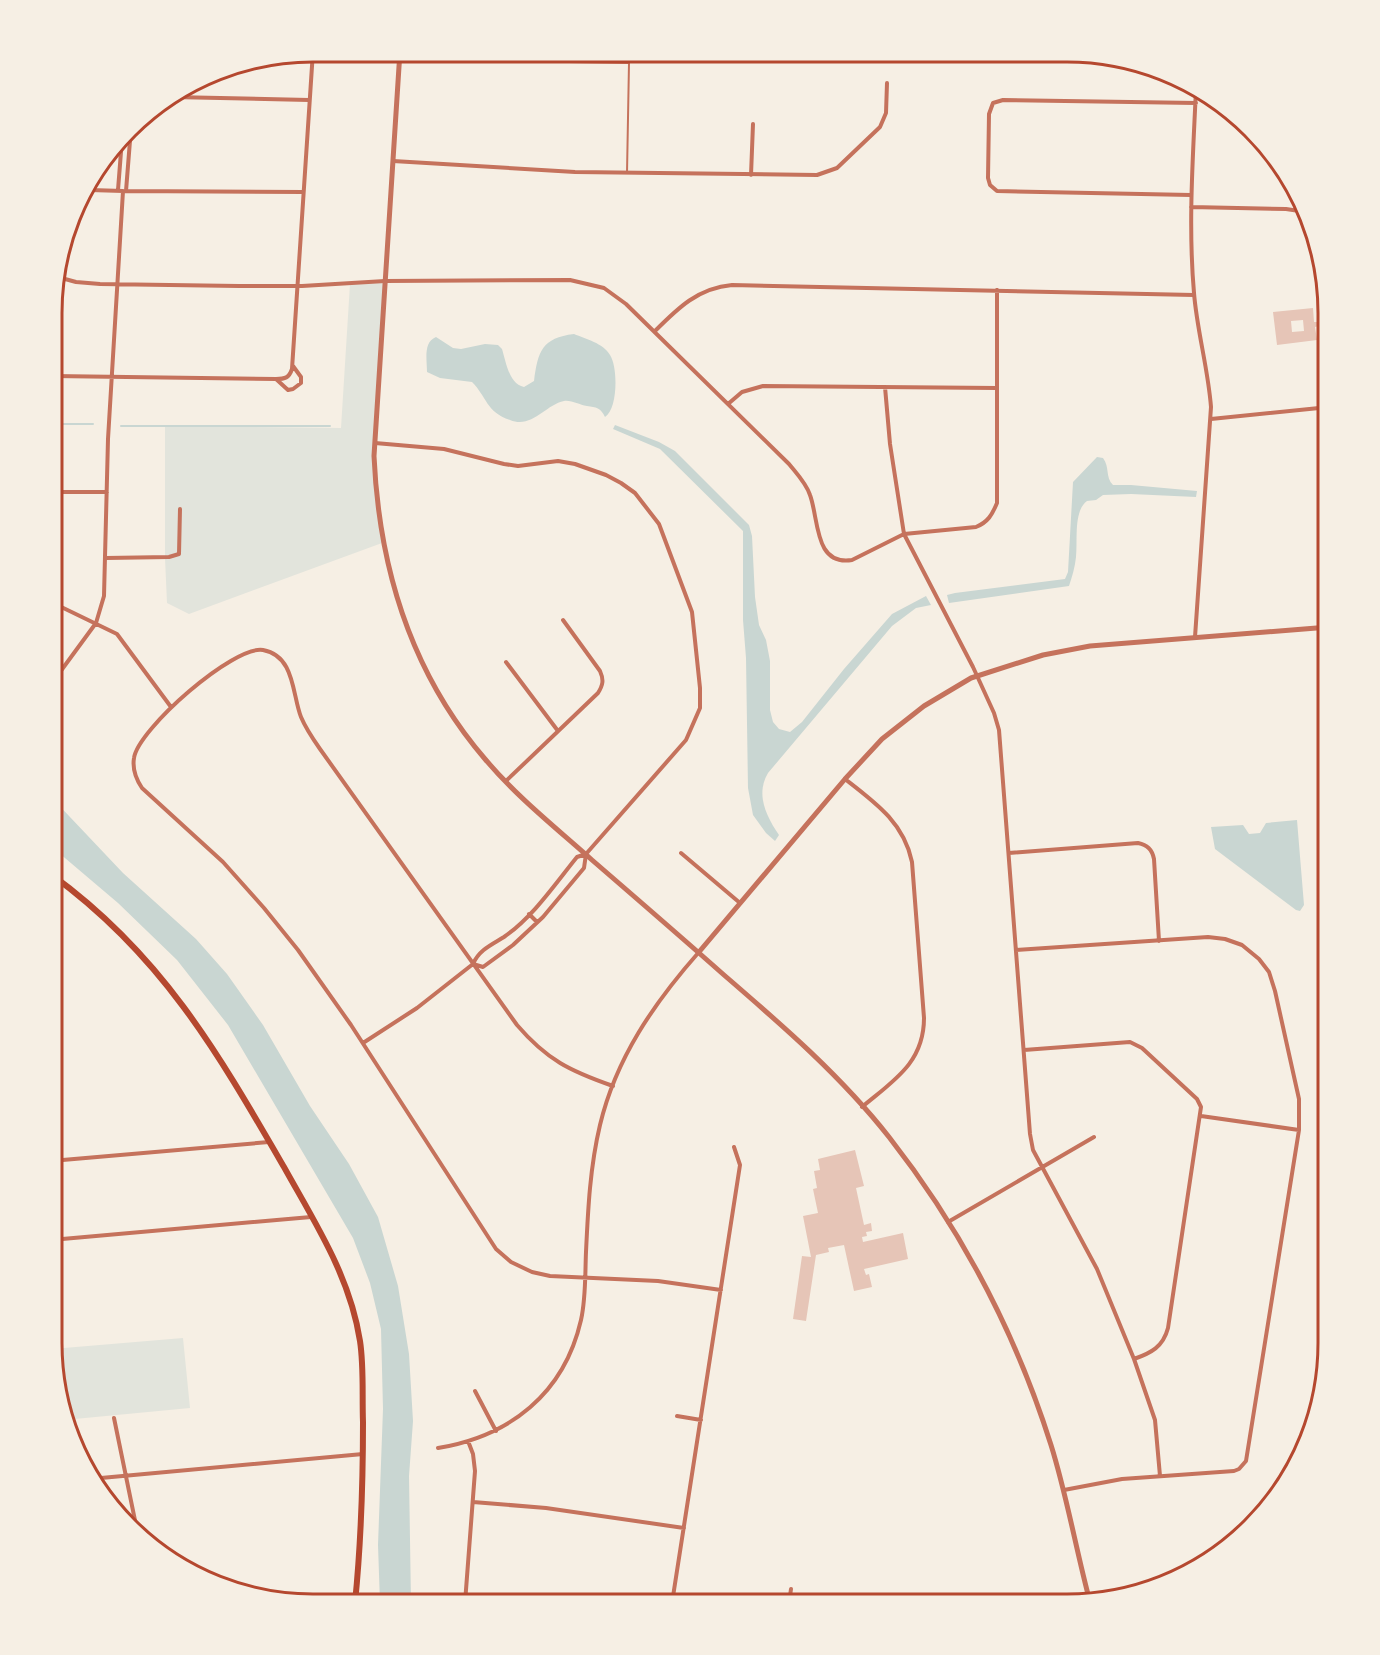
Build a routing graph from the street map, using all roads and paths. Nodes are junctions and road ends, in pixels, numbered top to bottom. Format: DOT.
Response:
graph roads {
  1 [pos="312,62"];
  2 [pos="400,62"];
  3 [pos="580,62"];
  4 [pos="887,83"];
  5 [pos="183,97"];
  6 [pos="1196,97"];
  7 [pos="309,100"];
  8 [pos="1196,103"];
  9 [pos="753,124"];
  10 [pos="129,141"];
  11 [pos="122,149"];
  12 [pos="393,161"];
  13 [pos="627,173"];
  14 [pos="751,175"];
  15 [pos="93,190"];
  16 [pos="123,190"];
  17 [pos="303,192"];
  18 [pos="1191,195"];
  19 [pos="1191,207"];
  20 [pos="1296,211"];
  21 [pos="64,279"];
  22 [pos="385,281"];
  23 [pos="117,284"];
  24 [pos="297,286"];
  25 [pos="997,290"];
  26 [pos="1194,295"];
  27 [pos="655,331"];
  28 [pos="292,365"];
  29 [pos="62,376"];
  30 [pos="111,376"];
  31 [pos="276,379"];
  32 [pos="885,387"];
  33 [pos="997,388"];
  34 [pos="728,404"];
  35 [pos="1318,408"];
  36 [pos="1211,419"];
  37 [pos="375,443"];
  38 [pos="62,492"];
  39 [pos="107,492"];
  40 [pos="180,509"];
  41 [pos="904,534"];
  42 [pos="106,558"];
  43 [pos="62,607"];
  44 [pos="563,620"];
  45 [pos="96,623"];
  46 [pos="1318,628"];
  47 [pos="1195,637"];
  48 [pos="506,662"];
  49 [pos="62,669"];
  50 [pos="977,674"];
  51 [pos="171,707"];
  52 [pos="558,731"];
  53 [pos="845,779"];
  54 [pos="505,782"];
  55 [pos="681,853"];
  56 [pos="1009,853"];
  57 [pos="586,854"];
  58 [pos="62,883"];
  59 [pos="741,903"];
  60 [pos="529,914"];
  61 [pos="537,922"];
  62 [pos="1159,941"];
  63 [pos="1016,950"];
  64 [pos="699,952"];
  65 [pos="473,964"];
  66 [pos="363,1043"];
  67 [pos="1024,1050"];
  68 [pos="613,1086"];
  69 [pos="862,1107"];
  70 [pos="1201,1116"];
  71 [pos="1299,1130"];
  72 [pos="1094,1137"];
  73 [pos="269,1142"];
  74 [pos="734,1147"];
  75 [pos="62,1160"];
  76 [pos="1042,1169"];
  77 [pos="312,1217"];
  78 [pos="948,1222"];
  79 [pos="62,1239"];
  80 [pos="584,1277"];
  81 [pos="721,1290"];
  82 [pos="1134,1359"];
  83 [pos="475,1391"];
  84 [pos="677,1416"];
  85 [pos="114,1418"];
  86 [pos="701,1420"];
  87 [pos="496,1431"];
  88 [pos="468,1441"];
  89 [pos="438,1448"];
  90 [pos="363,1454"];
  91 [pos="126,1476"];
  92 [pos="1160,1476"];
  93 [pos="101,1478"];
  94 [pos="1063,1491"];
  95 [pos="473,1502"];
  96 [pos="135,1520"];
  97 [pos="684,1528"];
  98 [pos="791,1589"];
  99 [pos="1088,1593"];
  100 [pos="356,1594"];
  101 [pos="466,1594"];
  102 [pos="674,1594"];
  103 [pos="790,1594"];
  1 -- 7 [label="street"];
  2 -- 12 [label="street"];
  3 -- 13 [label="lane"];
  4 -- 14 [label="street"];
  5 -- 7 [label="street"];
  6 -- 8 [label="street"];
  7 -- 17 [label="street"];
  8 -- 18 [label="street"];
  8 -- 18 [label="street"];
  9 -- 14 [label="street"];
  10 -- 16 [label="street"];
  11 -- 16 [label="street"];
  12 -- 13 [label="street"];
  12 -- 22 [label="street"];
  13 -- 14 [label="street"];
  15 -- 16 [label="street"];
  16 -- 17 [label="street"];
  16 -- 23 [label="street"];
  17 -- 24 [label="street"];
  18 -- 19 [label="street"];
  19 -- 20 [label="street"];
  19 -- 26 [label="street"];
  21 -- 23 [label="street"];
  22 -- 24 [label="street"];
  22 -- 27 [label="street"];
  22 -- 37 [label="street"];
  23 -- 24 [label="street"];
  23 -- 30 [label="street"];
  24 -- 28 [label="street"];
  25 -- 26 [label="street"];
  25 -- 27 [label="street"];
  25 -- 33 [label="street"];
  26 -- 36 [label="street"];
  27 -- 34 [label="street"];
  28 -- 31 [label="street"];
  28 -- 31 [label="street"];
  29 -- 30 [label="street"];
  30 -- 31 [label="street"];
  30 -- 39 [label="street"];
  32 -- 33 [label="street"];
  32 -- 34 [label="street"];
  32 -- 41 [label="street"];
  33 -- 41 [label="street"];
  34 -- 41 [label="street"];
  35 -- 36 [label="street"];
  36 -- 47 [label="street"];
  37 -- 54 [label="street"];
  37 -- 57 [label="street"];
  38 -- 39 [label="street"];
  39 -- 42 [label="street"];
  40 -- 42 [label="street"];
  41 -- 50 [label="street"];
  42 -- 45 [label="street"];
  43 -- 45 [label="street"];
  44 -- 52 [label="street"];
  45 -- 49 [label="street"];
  45 -- 51 [label="street"];
  46 -- 47 [label="street"];
  47 -- 50 [label="street"];
  48 -- 52 [label="street"];
  50 -- 53 [label="street"];
  50 -- 56 [label="street"];
  51 -- 65 [label="street"];
  51 -- 66 [label="street"];
  52 -- 54 [label="street"];
  53 -- 59 [label="street"];
  53 -- 69 [label="street"];
  54 -- 57 [label="street"];
  55 -- 59 [label="street"];
  56 -- 62 [label="street"];
  56 -- 63 [label="street"];
  57 -- 60 [label="street"];
  57 -- 61 [label="street"];
  57 -- 64 [label="street"];
  58 -- 73 [label="main road"];
  59 -- 64 [label="street"];
  60 -- 61 [label="street"];
  60 -- 65 [label="street"];
  61 -- 65 [label="street"];
  62 -- 63 [label="street"];
  62 -- 71 [label="street"];
  63 -- 67 [label="street"];
  64 -- 68 [label="street"];
  64 -- 69 [label="street"];
  65 -- 66 [label="street"];
  65 -- 68 [label="street"];
  66 -- 80 [label="street"];
  67 -- 70 [label="street"];
  67 -- 76 [label="street"];
  68 -- 80 [label="street"];
  69 -- 78 [label="street"];
  70 -- 71 [label="street"];
  70 -- 82 [label="street"];
  71 -- 92 [label="street"];
  72 -- 76 [label="street"];
  73 -- 75 [label="street"];
  73 -- 77 [label="main road"];
  74 -- 81 [label="street"];
  76 -- 78 [label="street"];
  76 -- 82 [label="street"];
  77 -- 79 [label="street"];
  77 -- 90 [label="main road"];
  78 -- 94 [label="street"];
  80 -- 81 [label="street"];
  80 -- 87 [label="street"];
  81 -- 86 [label="street"];
  82 -- 92 [label="street"];
  83 -- 87 [label="street"];
  84 -- 86 [label="street"];
  85 -- 91 [label="street"];
  86 -- 97 [label="street"];
  87 -- 88 [label="street"];
  88 -- 89 [label="street"];
  88 -- 95 [label="street"];
  90 -- 91 [label="street"];
  90 -- 100 [label="main road"];
  91 -- 93 [label="street"];
  91 -- 96 [label="street"];
  92 -- 94 [label="street"];
  94 -- 99 [label="street"];
  95 -- 97 [label="street"];
  95 -- 101 [label="street"];
  97 -- 102 [label="street"];
  98 -- 103 [label="street"];
}
